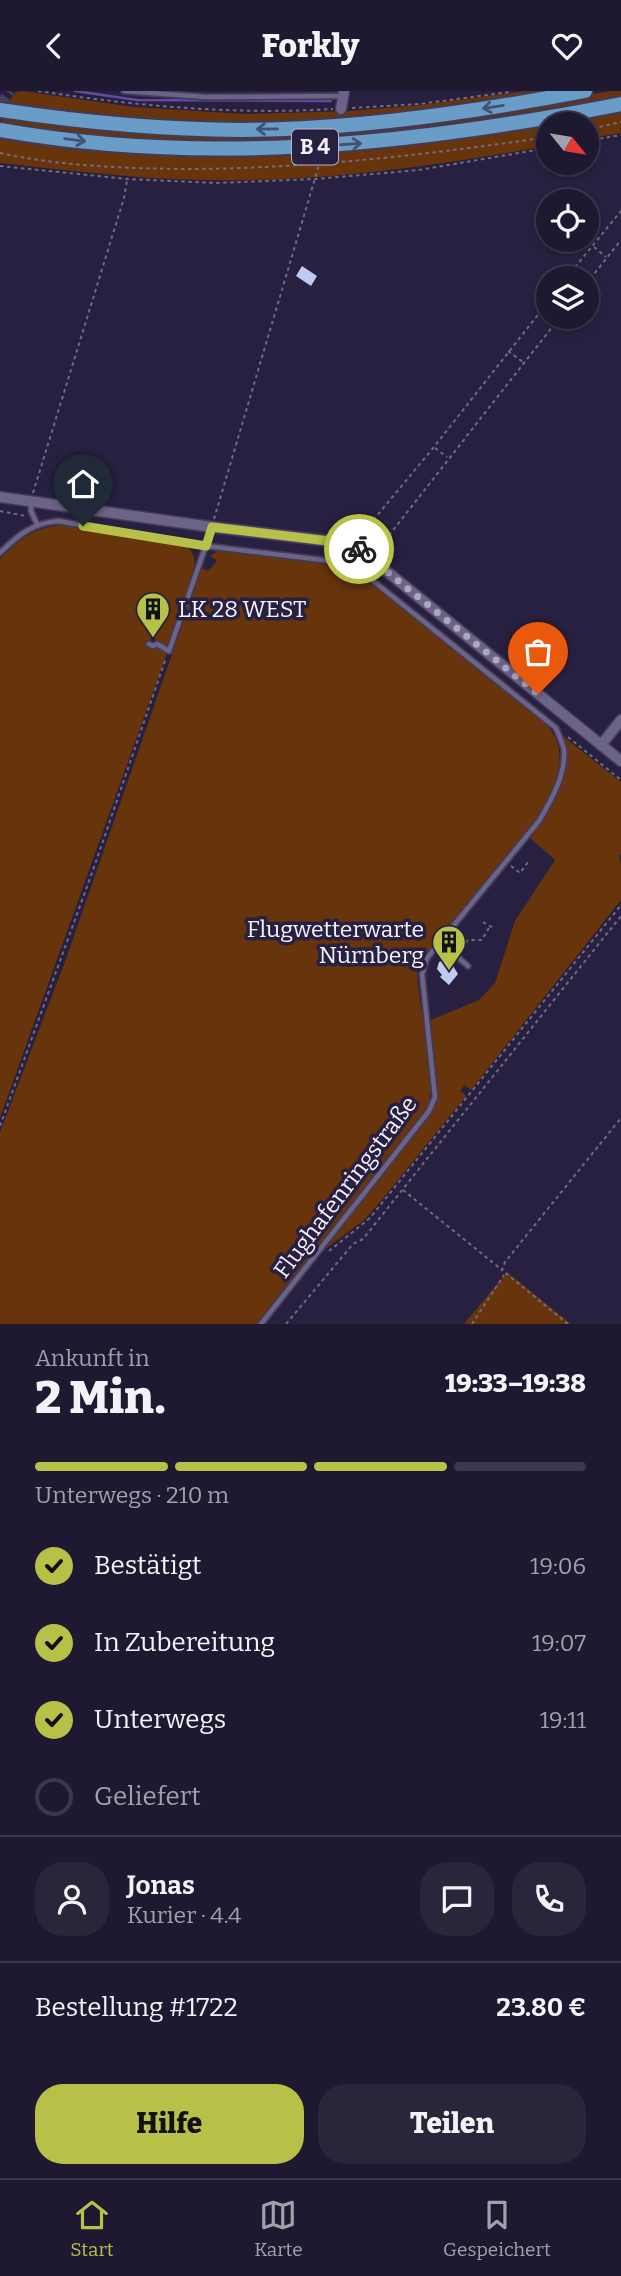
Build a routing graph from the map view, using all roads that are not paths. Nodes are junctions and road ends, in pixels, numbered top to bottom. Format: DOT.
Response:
graph roads {
  1 [pos="124,91"];
  2 [pos="585,91"];
  3 [pos="343,94"];
  4 [pos="621,104"];
  5 [pos="341,109"];
  6 [pos="0,110"];
  7 [pos="4,130"];
  8 [pos="0,496"];
  9 [pos="31,501"];
  10 [pos="37,524"];
  11 [pos="212,527"];
  12 [pos="206,546"];
  13 [pos="0,553"];
  14 [pos="149,644"];
  15 [pos="621,720"];
  16 [pos="601,745"];
  17 [pos="621,761"];
  18 [pos="440,942"];
  19 [pos="468,966"];
  20 [pos="261,1324"];
  1 -- 3 [label="lane"];
  2 -- 6 [label="main road, B 4, one-way"];
  3 -- 5 [label="street"];
  7 -- 4 [label="main road, B 4, one-way"];
  8 -- 9 [label="street"];
  9 -- 10 [label="lane"];
  9 -- 11 [label="street"];
  10 -- 12 [label="lane"];
  10 -- 13 [label="lane"];
  11 -- 12 [label="lane"];
  11 -- 16 [label="street"];
  12 -- 14 [label="lane"];
  12 -- 18 [label="lane, Flughafenringstraße"];
  15 -- 16 [label="street"];
  16 -- 17 [label="street"];
  18 -- 19 [label="lane"];
  18 -- 20 [label="lane, Flughafenringstraße"];
}
